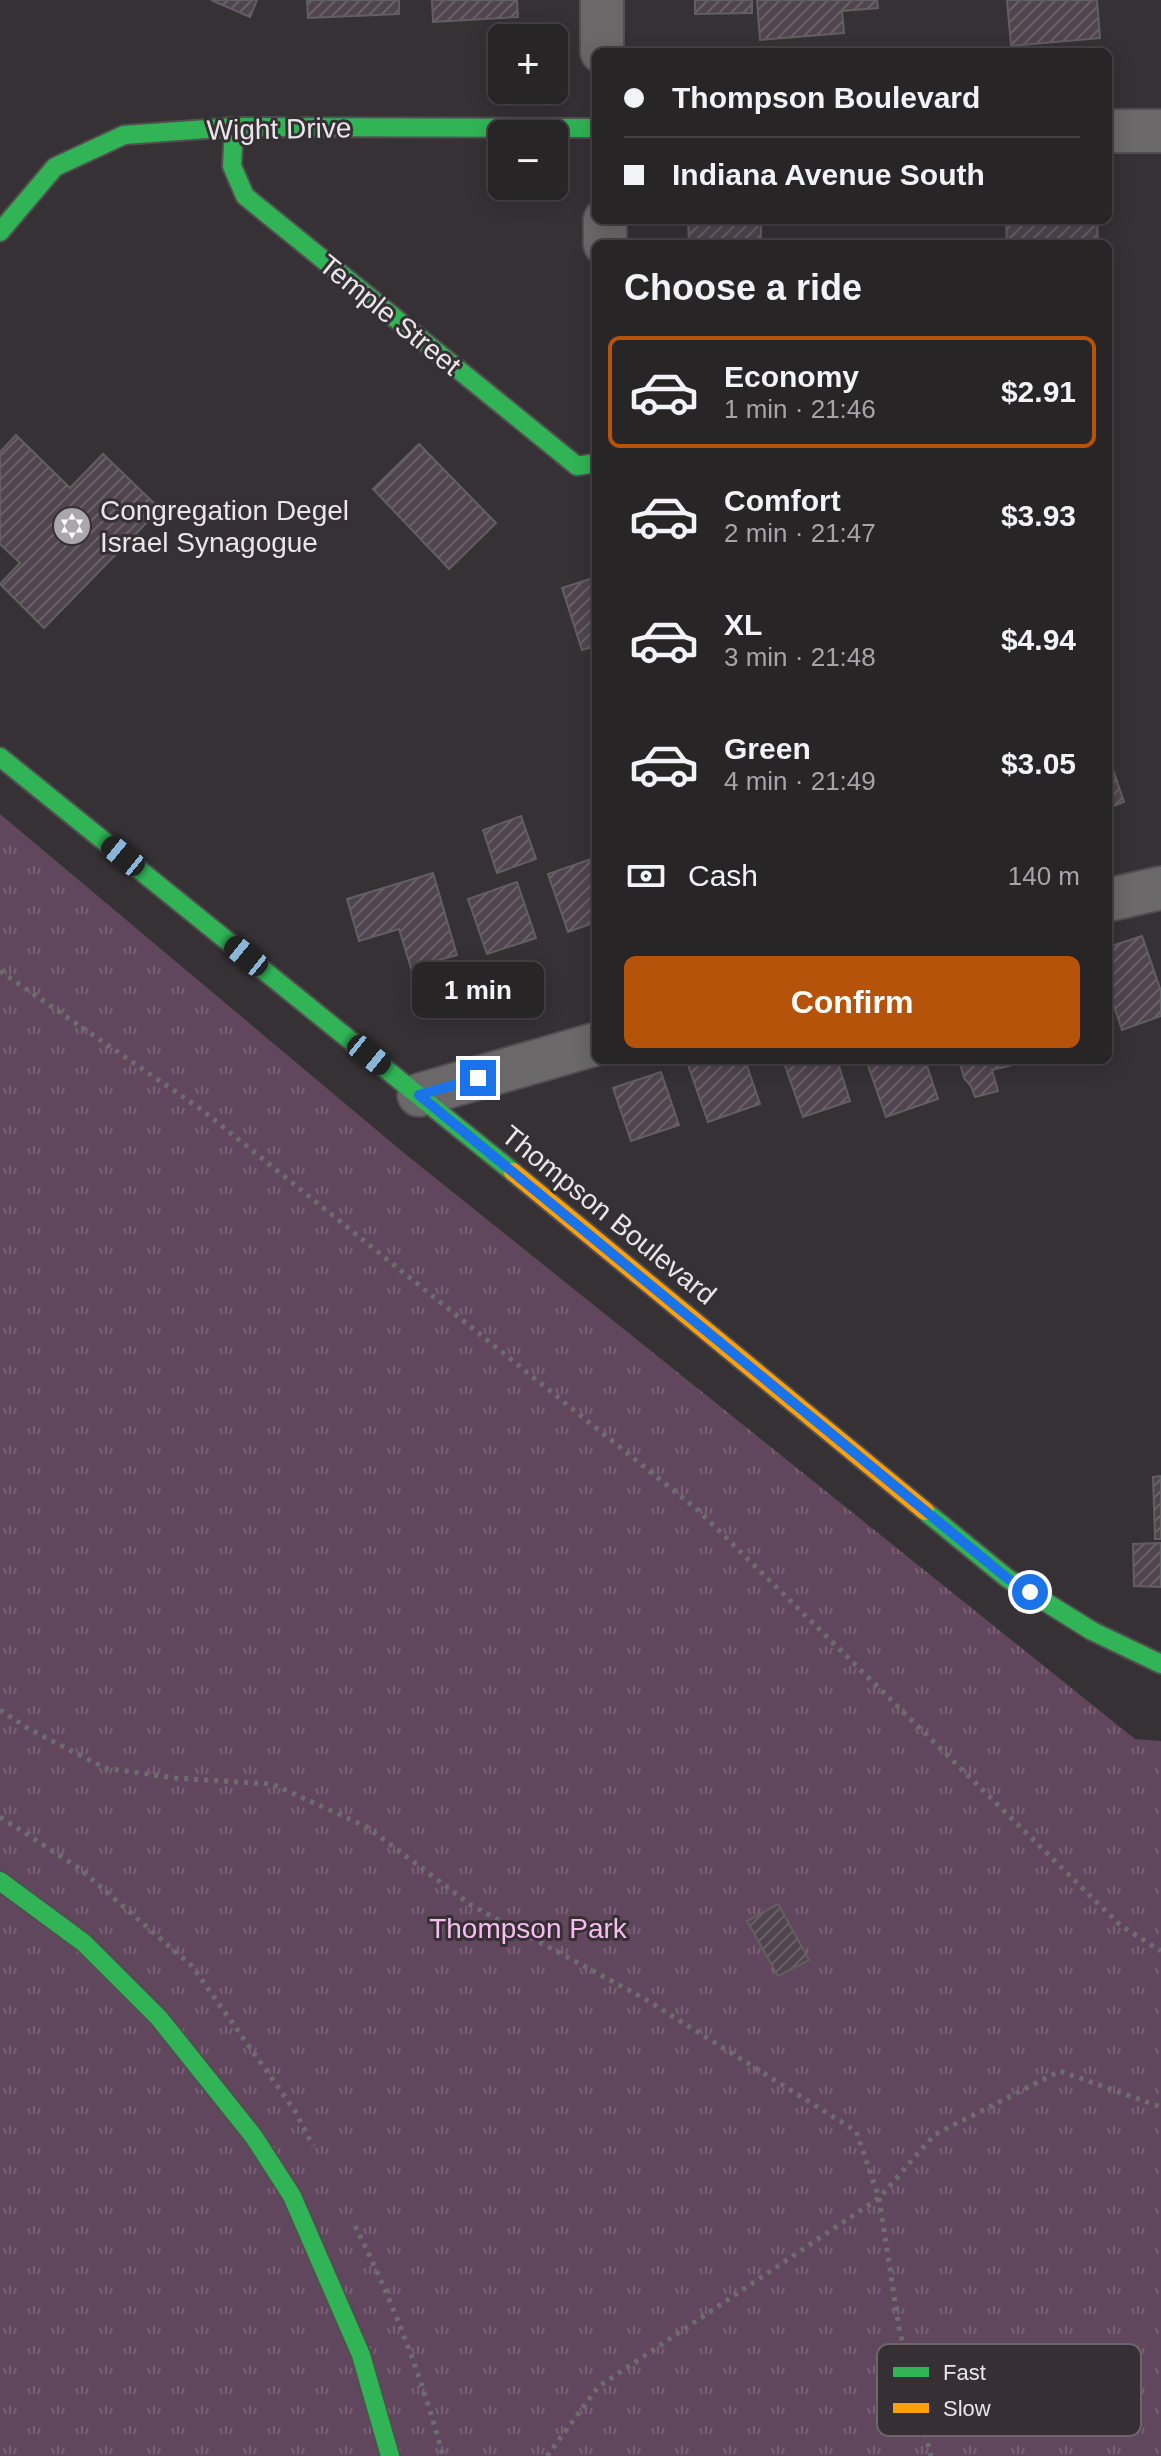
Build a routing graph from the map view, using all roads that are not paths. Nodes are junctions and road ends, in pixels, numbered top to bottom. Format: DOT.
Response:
graph roads {
  1 [pos="602,0"];
  2 [pos="602,48"];
  3 [pos="234,127"];
  4 [pos="592,128"];
  5 [pos="1112,131"];
  6 [pos="1161,131"];
  7 [pos="0,232"];
  8 [pos="592,464"];
  9 [pos="0,757"];
  10 [pos="1161,888"];
  11 [pos="1112,899"];
  12 [pos="592,1045"];
  13 [pos="419,1095"];
  14 [pos="1161,1664"];
  15 [pos="0,1881"];
  16 [pos="390,2456"];
  1 -- 2 [label="street"];
  3 -- 4 [label="street, Wight Drive"];
  3 -- 7 [label="street, Wight Drive"];
  3 -- 8 [label="street, Temple Street"];
  5 -- 6 [label="street"];
  9 -- 13 [label="street, Thompson Boulevard"];
  10 -- 11 [label="street"];
  12 -- 13 [label="street"];
  13 -- 14 [label="street, Thompson Boulevard"];
  15 -- 16 [label="street"];
}
